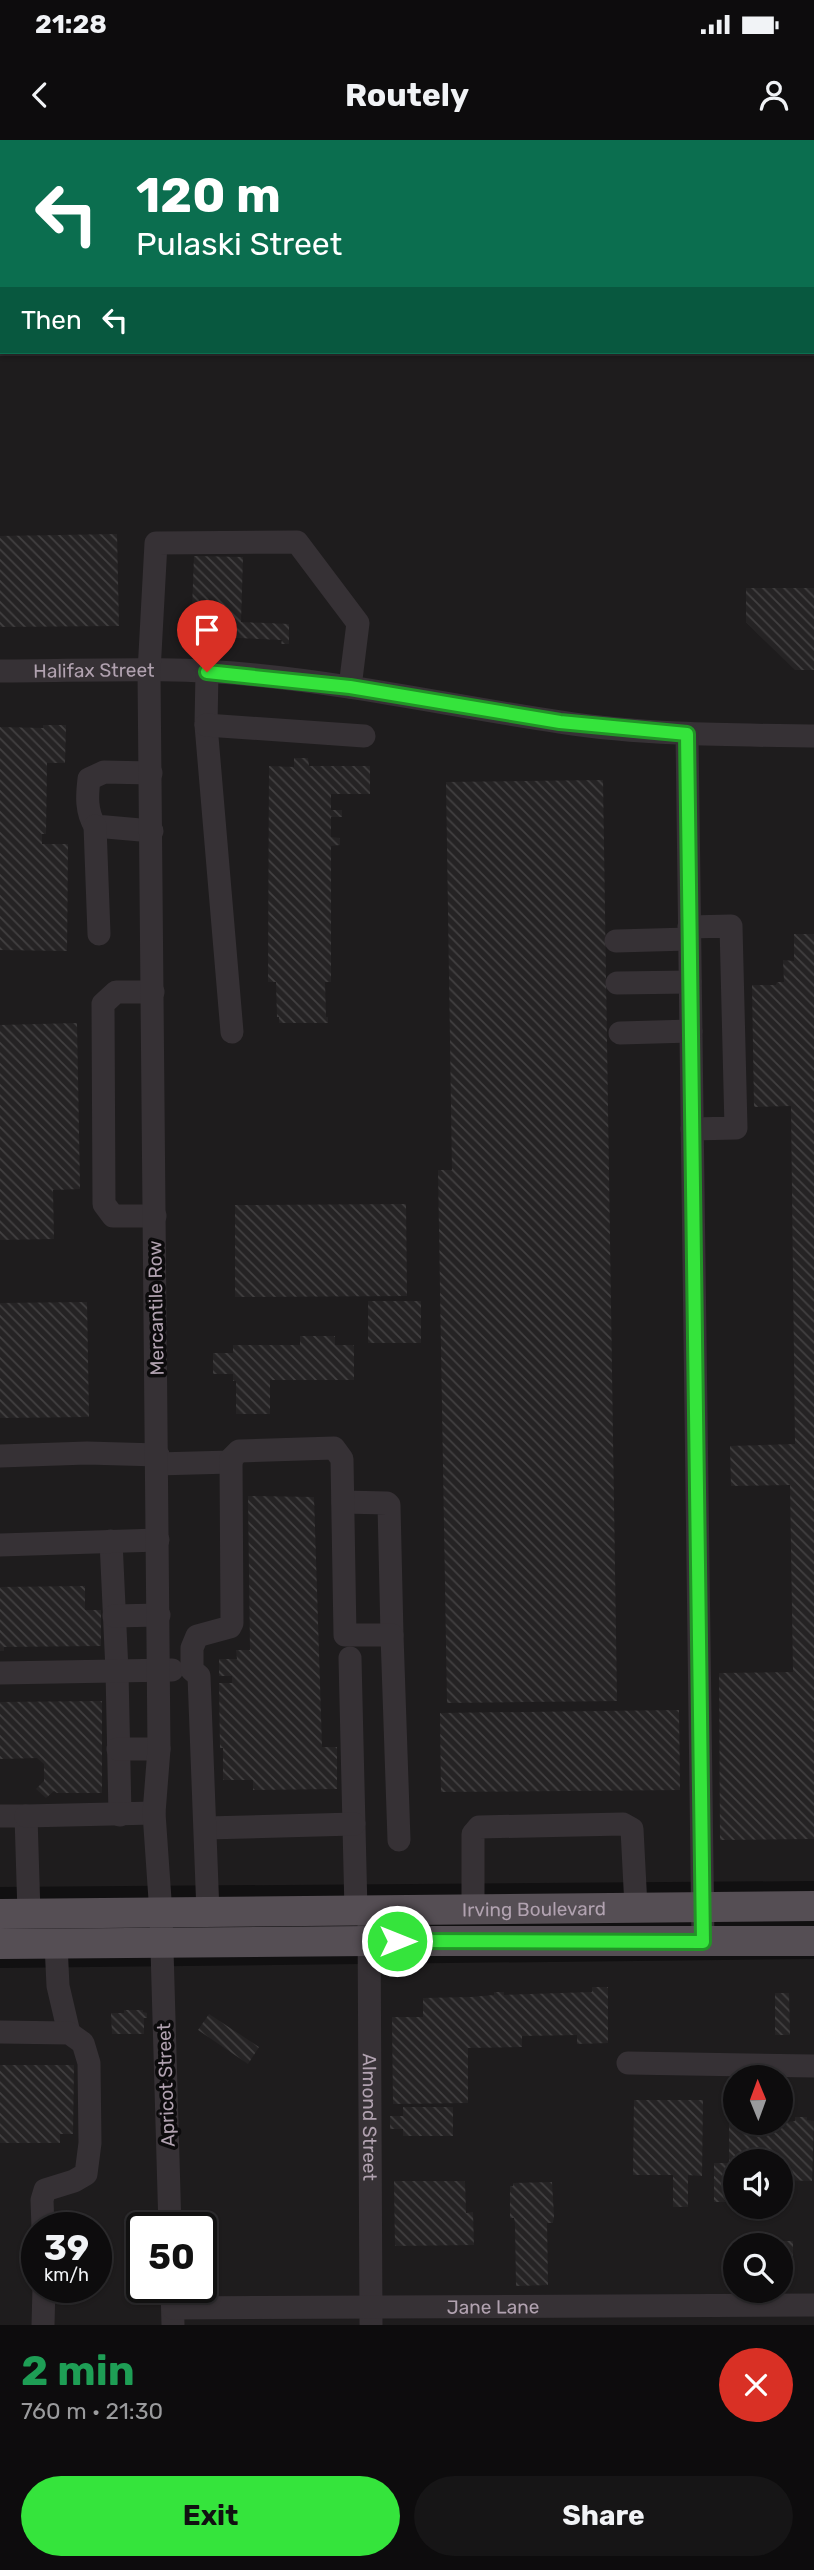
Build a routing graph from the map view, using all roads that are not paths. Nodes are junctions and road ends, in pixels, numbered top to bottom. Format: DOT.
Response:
graph roads {
  1 [pos="0,671"];
  2 [pos="149,672"];
  3 [pos="207,672"];
  4 [pos="350,687"];
  5 [pos="206,725"];
  6 [pos="687,734"];
  7 [pos="364,736"];
  8 [pos="814,736"];
  9 [pos="151,773"];
  10 [pos="95,826"];
  11 [pos="152,831"];
  12 [pos="689,933"];
  13 [pos="99,934"];
  14 [pos="616,941"];
  15 [pos="690,982"];
  16 [pos="617,983"];
  17 [pos="153,992"];
  18 [pos="691,1031"];
  19 [pos="232,1032"];
  20 [pos="620,1033"];
  21 [pos="692,1129"];
  22 [pos="155,1216"];
  23 [pos="0,1456"];
  24 [pos="157,1459"];
  25 [pos="231,1462"];
  26 [pos="343,1502"];
  27 [pos="158,1540"];
  28 [pos="111,1541"];
  29 [pos="0,1545"];
  30 [pos="159,1615"];
  31 [pos="114,1616"];
  32 [pos="392,1635"];
  33 [pos="350,1658"];
  34 [pos="159,1669"];
  35 [pos="192,1670"];
  36 [pos="117,1671"];
  37 [pos="0,1673"];
  38 [pos="118,1749"];
  39 [pos="159,1749"];
  40 [pos="154,1813"];
  41 [pos="120,1815"];
  42 [pos="0,1816"];
  43 [pos="26,1816"];
  44 [pos="354,1824"];
  45 [pos="206,1828"];
  46 [pos="399,1840"];
  47 [pos="702,1906"];
  48 [pos="814,1906"];
  49 [pos="636,1907"];
  50 [pos="473,1910"];
  51 [pos="363,1911"];
  52 [pos="208,1913"];
  53 [pos="15,1914"];
  54 [pos="161,1914"];
  55 [pos="370,1941"];
  56 [pos="814,1941"];
  57 [pos="703,1942"];
  58 [pos="162,1943"];
  59 [pos="0,1944"];
  60 [pos="57,1944"];
  61 [pos="0,2032"];
  62 [pos="69,2033"];
  63 [pos="628,2063"];
  64 [pos="814,2066"];
  65 [pos="42,2212"];
  66 [pos="170,2212"];
  67 [pos="44,2303"];
  68 [pos="814,2305"];
  69 [pos="173,2307"];
  70 [pos="371,2316"];
  71 [pos="599,2316"];
  72 [pos="43,2325"];
  1 -- 2 [label="street, Halifax Street"];
  2 -- 3 [label="street, Halifax Street"];
  2 -- 4 [label="street, Mercantile Row"];
  2 -- 9 [label="street, Mercantile Row"];
  3 -- 4 [label="street, Halifax Street"];
  3 -- 5 [label="street"];
  4 -- 6 [label="street, Halifax Street"];
  5 -- 7 [label="street"];
  5 -- 19 [label="street"];
  6 -- 8 [label="street, Halifax Street"];
  6 -- 12 [label="street"];
  9 -- 10 [label="street"];
  9 -- 11 [label="street, Mercantile Row"];
  10 -- 11 [label="street"];
  10 -- 13 [label="street"];
  11 -- 17 [label="street, Mercantile Row"];
  12 -- 14 [label="street"];
  12 -- 15 [label="street"];
  12 -- 21 [label="street"];
  15 -- 16 [label="street"];
  15 -- 18 [label="street"];
  17 -- 22 [label="street, Mercantile Row"];
  17 -- 22 [label="street"];
  18 -- 20 [label="street"];
  18 -- 21 [label="street"];
  21 -- 47 [label="street"];
  22 -- 24 [label="street, Mercantile Row"];
  23 -- 24 [label="street"];
  24 -- 25 [label="street"];
  24 -- 27 [label="street, Mercantile Row"];
  25 -- 26 [label="street"];
  25 -- 35 [label="street"];
  26 -- 32 [label="street"];
  26 -- 32 [label="street"];
  27 -- 28 [label="street"];
  27 -- 30 [label="street, Mercantile Row"];
  28 -- 29 [label="street"];
  28 -- 31 [label="street"];
  30 -- 31 [label="street"];
  30 -- 34 [label="street, Mercantile Row"];
  31 -- 36 [label="street"];
  32 -- 46 [label="street"];
  33 -- 44 [label="street, Almond Street"];
  34 -- 35 [label="street"];
  34 -- 36 [label="street"];
  34 -- 39 [label="street, Mercantile Row"];
  35 -- 45 [label="street"];
  36 -- 37 [label="street"];
  36 -- 38 [label="street"];
  38 -- 39 [label="street"];
  38 -- 41 [label="street"];
  39 -- 40 [label="street, Mercantile Row"];
  40 -- 41 [label="street"];
  40 -- 54 [label="street, Mercantile Row"];
  41 -- 43 [label="street"];
  42 -- 43 [label="street"];
  43 -- 53 [label="street"];
  44 -- 45 [label="street"];
  44 -- 51 [label="street, Almond Street"];
  45 -- 52 [label="street"];
  47 -- 48 [label="main road, Irving Boulevard"];
  47 -- 49 [label="main road, Irving Boulevard"];
  47 -- 57 [label="street"];
  49 -- 50 [label="main road, Irving Boulevard"];
  49 -- 50 [label="street"];
  50 -- 51 [label="main road, Irving Boulevard"];
  51 -- 52 [label="main road, Irving Boulevard"];
  51 -- 55 [label="street, Almond Street"];
  52 -- 54 [label="main road, Irving Boulevard"];
  53 -- 54 [label="main road, Irving Boulevard"];
  54 -- 58 [label="street, Mercantile Row"];
  55 -- 57 [label="main road, Irving Boulevard"];
  55 -- 58 [label="main road, Irving Boulevard"];
  55 -- 70 [label="street, Almond Street"];
  56 -- 57 [label="main road, Irving Boulevard"];
  58 -- 60 [label="main road, Irving Boulevard"];
  58 -- 66 [label="street, Apricot Street"];
  59 -- 60 [label="main road, Irving Boulevard"];
  60 -- 62 [label="street"];
  61 -- 62 [label="street"];
  62 -- 65 [label="street"];
  63 -- 64 [label="street"];
  67 -- 72 [label="street"];
  68 -- 71 [label="street, Jane Lane"];
  69 -- 70 [label="street, Jane Lane"];
  70 -- 71 [label="street, Jane Lane"];
}
